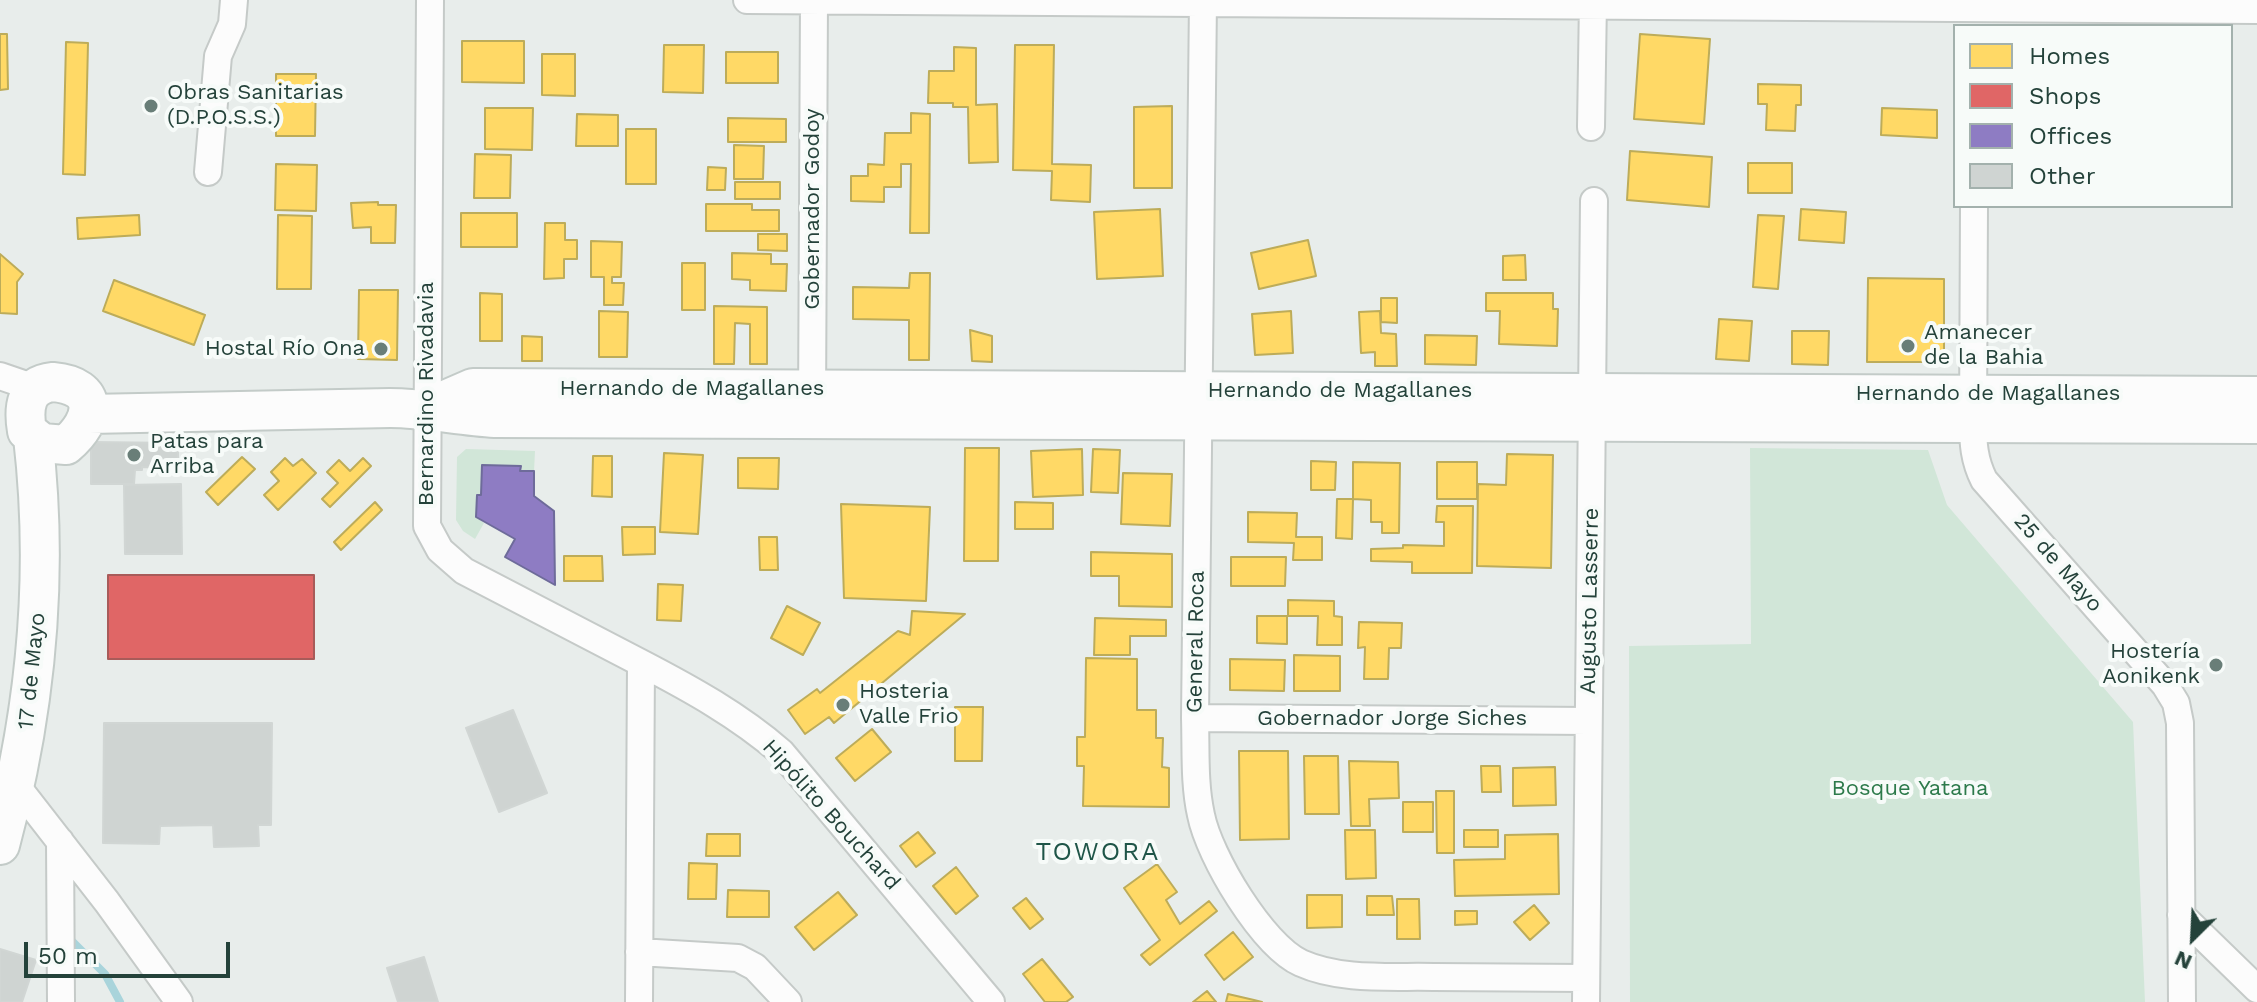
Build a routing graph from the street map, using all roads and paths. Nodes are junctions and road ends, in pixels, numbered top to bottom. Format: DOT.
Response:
graph roads {
  1 [pos="234,0"];
  2 [pos="430,0"];
  3 [pos="747,0"];
  4 [pos="814,0"];
  5 [pos="1203,2"];
  6 [pos="1592,3"];
  7 [pos="2257,10"];
  8 [pos="1976,12"];
  9 [pos="1591,127"];
  10 [pos="208,172"];
  11 [pos="1594,201"];
  12 [pos="1974,208"];
  13 [pos="17,382"];
  14 [pos="2257,396"];
  15 [pos="85,403"];
  16 [pos="812,404"];
  17 [pos="1199,405"];
  18 [pos="1592,406"];
  19 [pos="427,408"];
  20 [pos="1973,408"];
  21 [pos="2257,424"];
  22 [pos="31,434"];
  23 [pos="641,663"];
  24 [pos="1195,718"];
  25 [pos="1588,721"];
  26 [pos="16,785"];
  27 [pos="60,841"];
  28 [pos="0,845"];
  29 [pos="2181,915"];
  30 [pos="639,952"];
  31 [pos="2257,989"];
  32 [pos="1586,990"];
  33 [pos="61,1002"];
  34 [pos="179,1002"];
  35 [pos="639,1002"];
  36 [pos="788,1002"];
  37 [pos="991,1002"];
  38 [pos="2182,1002"];
  1 -- 10 [label="street"];
  2 -- 19 [label="street, Bernardino Rivadavia"];
  3 -- 4 [label="street"];
  4 -- 5 [label="street"];
  4 -- 16 [label="street, Gobernador Godoy"];
  5 -- 6 [label="street"];
  5 -- 17 [label="street, General Roca"];
  6 -- 8 [label="street"];
  6 -- 9 [label="street"];
  7 -- 8 [label="street"];
  11 -- 18 [label="street, Augusto Lasserre"];
  12 -- 20 [label="street, 25 de Mayo"];
  13 -- 15 [label="main road, Hernando de Magallanes"];
  13 -- 22 [label="main road"];
  14 -- 20 [label="main road, Hernando de Magallanes"];
  15 -- 19 [label="main road, Hernando de Magallanes"];
  15 -- 22 [label="main road"];
  16 -- 17 [label="main road, Hernando de Magallanes"];
  16 -- 19 [label="main road, Hernando de Magallanes"];
  17 -- 18 [label="main road, Hernando de Magallanes"];
  17 -- 24 [label="street, General Roca"];
  18 -- 20 [label="main road, Hernando de Magallanes"];
  18 -- 25 [label="street, Augusto Lasserre"];
  19 -- 23 [label="street, Bernardino Rivadavia"];
  20 -- 21 [label="main road, Hernando de Magallanes"];
  20 -- 29 [label="street, 25 de Mayo"];
  22 -- 26 [label="main road, 17 de Mayo"];
  23 -- 30 [label="street"];
  23 -- 37 [label="street, Hipólito Bouchard"];
  24 -- 25 [label="street, Gobernador Jorge Siches"];
  24 -- 32 [label="street, General Roca"];
  25 -- 32 [label="street, Augusto Lasserre"];
  26 -- 27 [label="street"];
  26 -- 28 [label="main road, 17 de Mayo"];
  27 -- 33 [label="street"];
  27 -- 34 [label="street"];
  29 -- 31 [label="street"];
  29 -- 38 [label="street, 25 de Mayo"];
  30 -- 35 [label="street"];
  30 -- 36 [label="street"];
}
